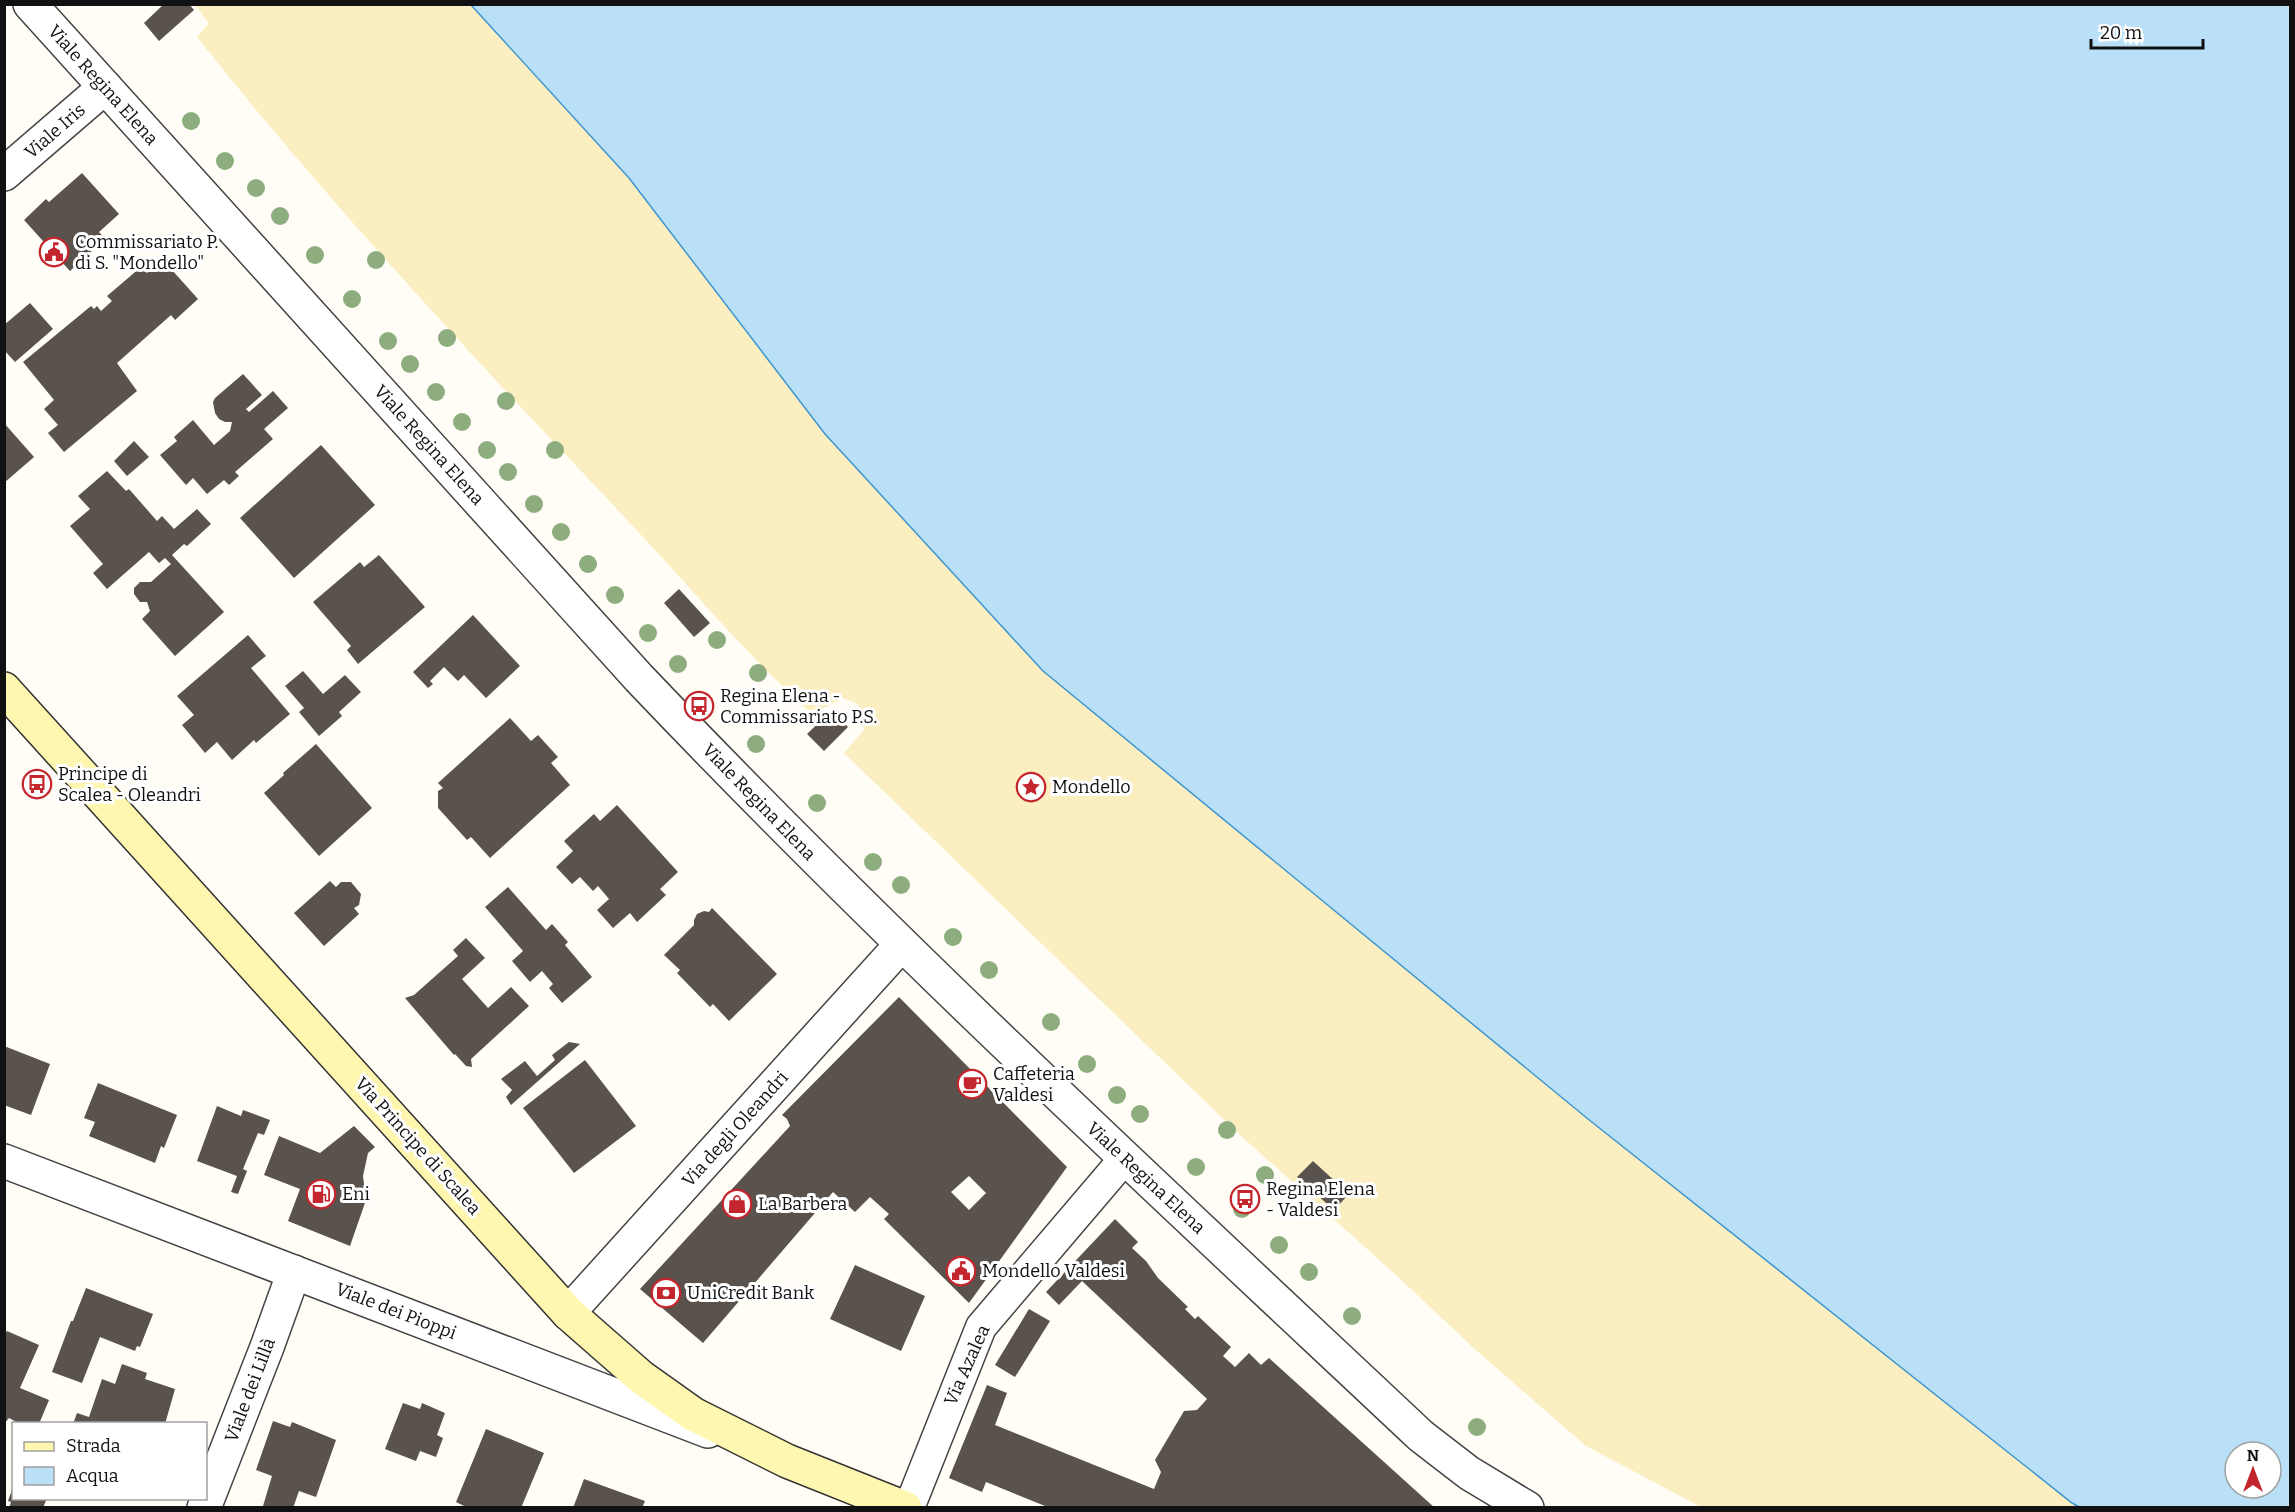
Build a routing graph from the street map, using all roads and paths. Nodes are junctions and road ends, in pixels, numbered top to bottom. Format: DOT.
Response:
graph roads {
  1 [pos="30,4"];
  2 [pos="105,87"];
  3 [pos="4,174"];
  4 [pos="4,689"];
  5 [pos="901,945"];
  6 [pos="1125,1158"];
  7 [pos="4,1161"];
  8 [pos="294,1272"];
  9 [pos="568,1312"];
  10 [pos="787,1461"];
  11 [pos="864,1500"];
  12 [pos="204,1508"];
  13 [pos="907,1508"];
  14 [pos="1527,1508"];
  1 -- 2 [label="street, Viale Regina Elena"];
  2 -- 3 [label="street, Viale Iris"];
  2 -- 5 [label="street, Viale Regina Elena"];
  4 -- 9 [label="main road, Via Principe di Scalea"];
  5 -- 6 [label="street, Viale Regina Elena"];
  5 -- 9 [label="street, Via degli Oleandri"];
  6 -- 13 [label="street, Via Azalea"];
  6 -- 14 [label="street, Viale Regina Elena"];
  7 -- 8 [label="street, Viale dei Pioppi"];
  8 -- 10 [label="street, Viale dei Pioppi"];
  8 -- 12 [label="street, Viale dei Lillà"];
  9 -- 10 [label="main road, Via Principe di Scalea"];
  10 -- 11 [label="main road, Via Principe di Scalea"];
  11 -- 13 [label="main road, Via Principe di Scalea"];
}
